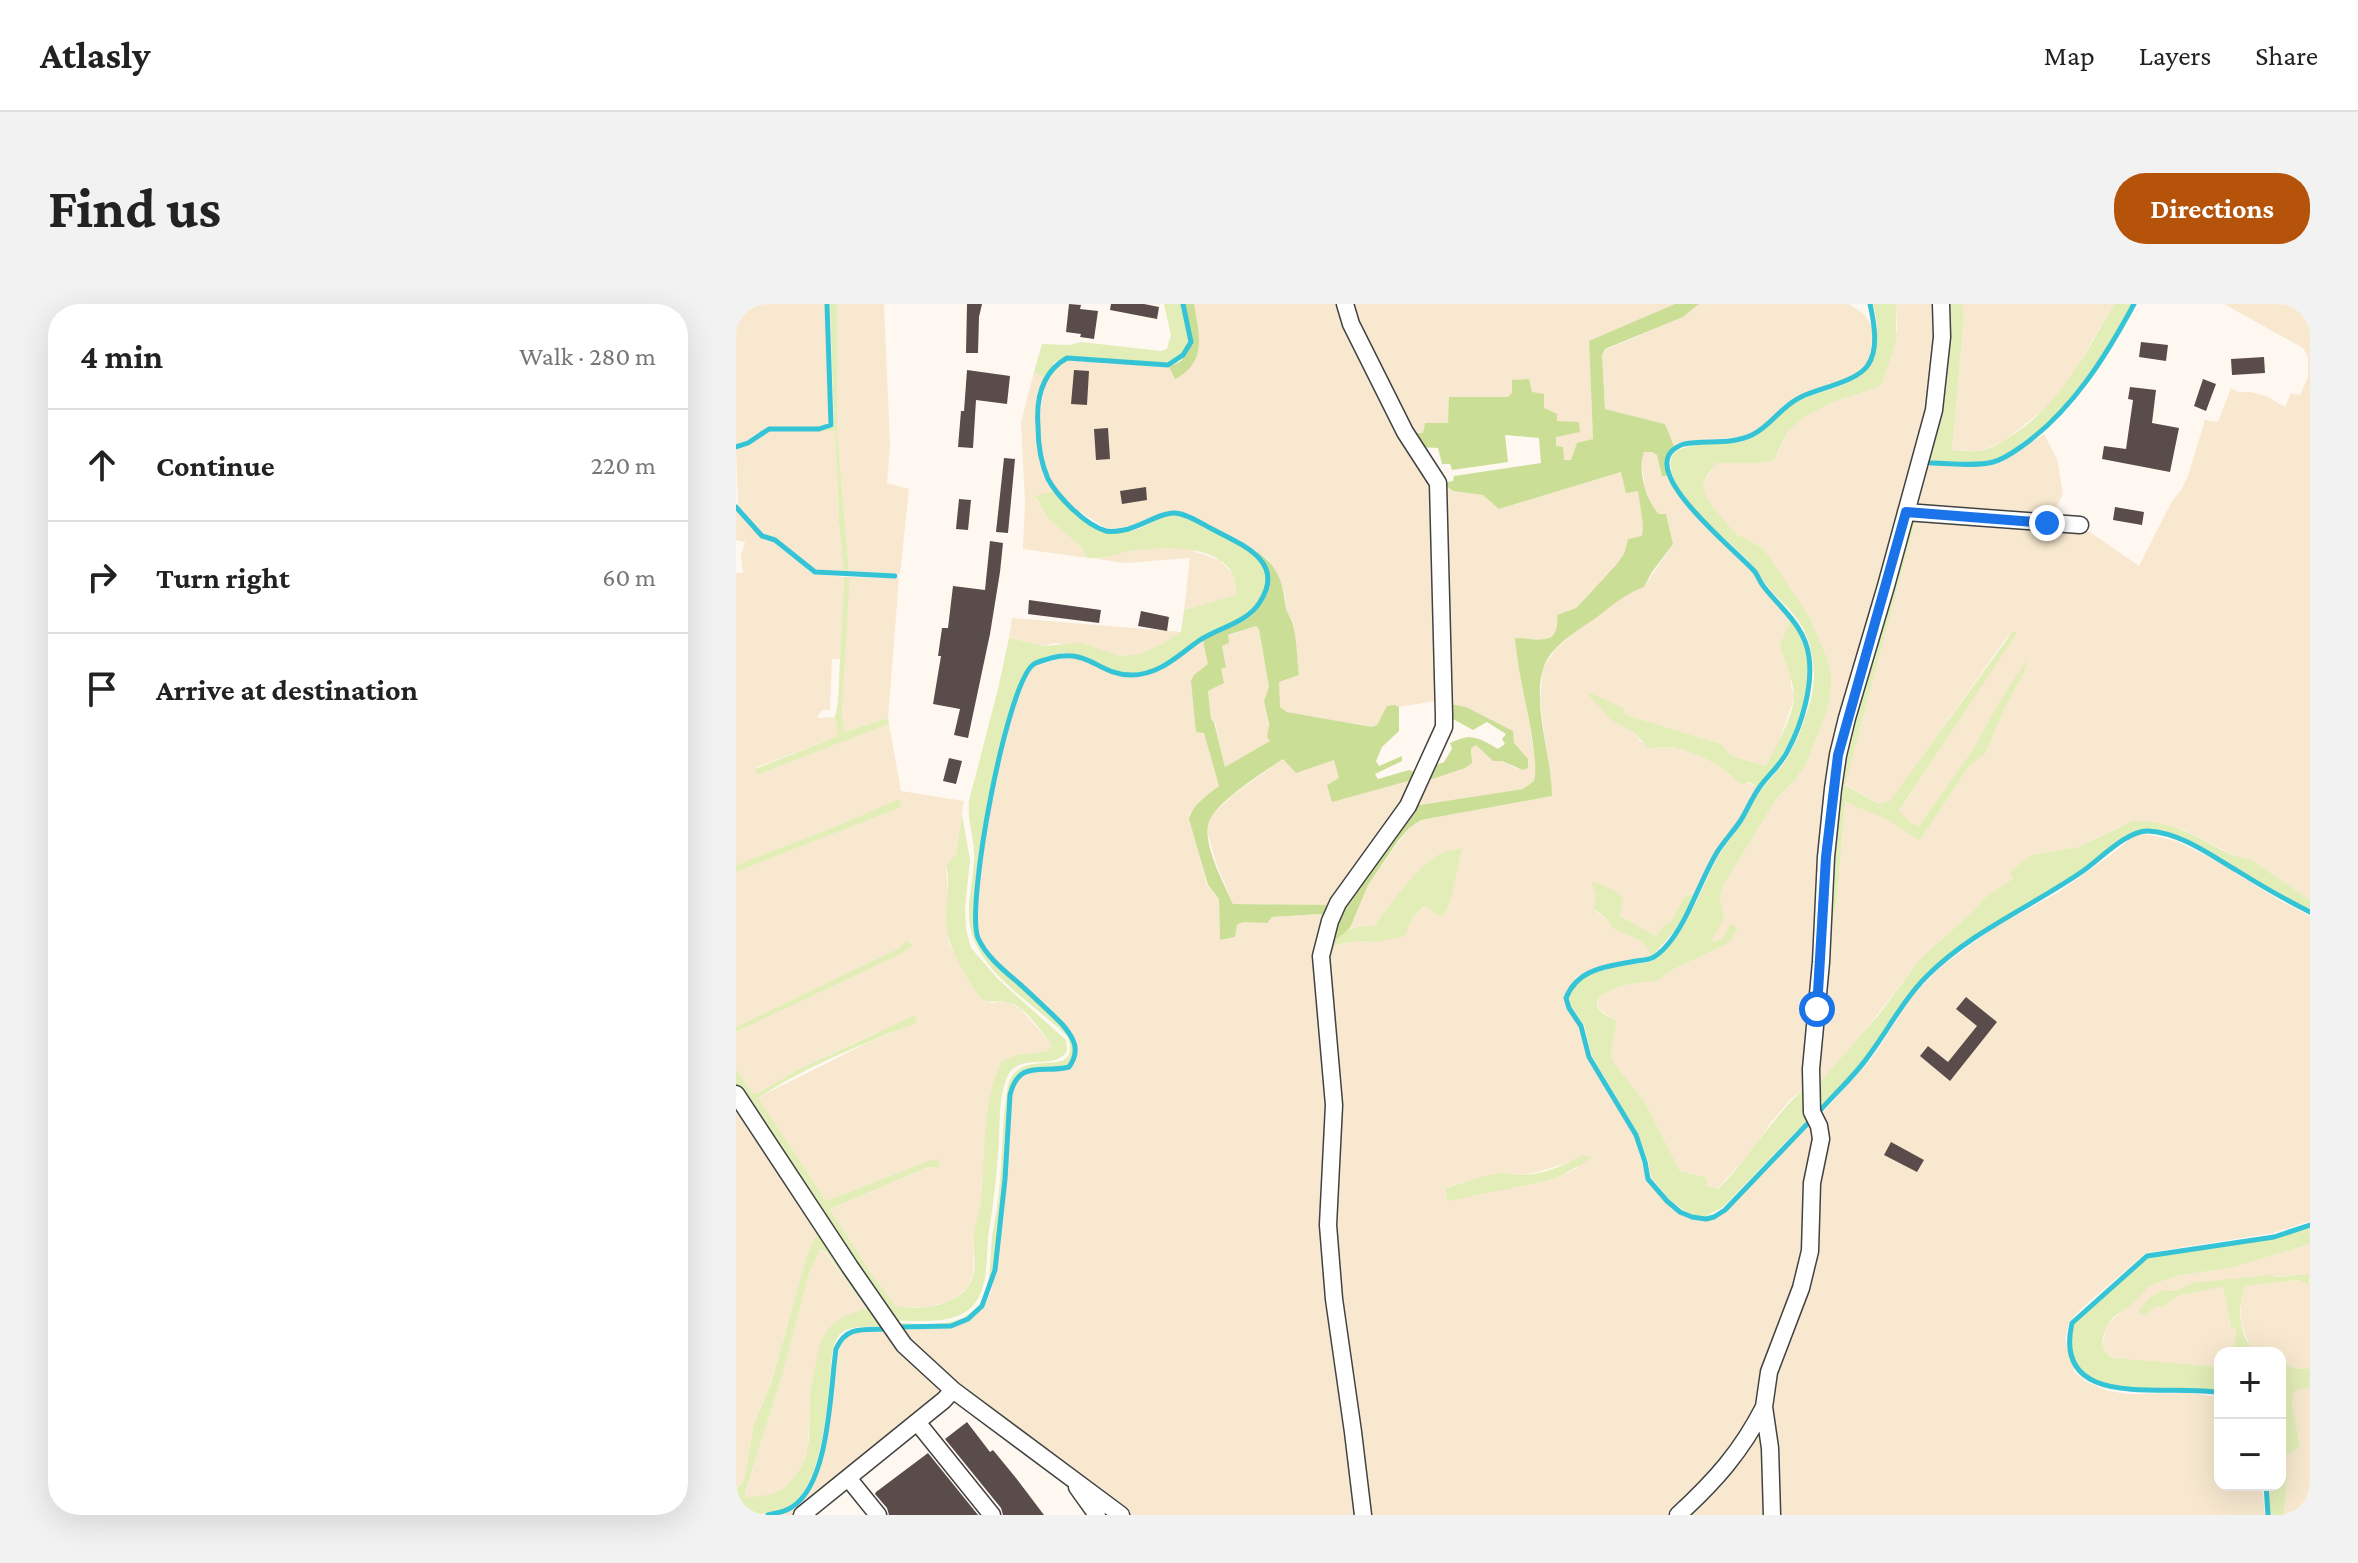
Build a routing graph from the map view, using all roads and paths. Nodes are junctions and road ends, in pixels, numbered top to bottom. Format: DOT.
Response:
graph roads {
  1 [pos="1345,304"];
  2 [pos="1941,304"];
  3 [pos="1906,512"];
  4 [pos="2080,525"];
  5 [pos="736,1094"];
  6 [pos="953,1390"];
  7 [pos="1764,1407"];
  8 [pos="917,1422"];
  9 [pos="848,1478"];
  10 [pos="1077,1480"];
  11 [pos="802,1515"];
  12 [pos="878,1515"];
  13 [pos="992,1515"];
  14 [pos="1097,1515"];
  15 [pos="1121,1515"];
  16 [pos="1363,1515"];
  17 [pos="1678,1515"];
  18 [pos="1772,1515"];
  1 -- 16 [label="street"];
  2 -- 3 [label="street"];
  3 -- 4 [label="street"];
  3 -- 7 [label="street"];
  5 -- 6 [label="street"];
  6 -- 8 [label="street"];
  6 -- 10 [label="street"];
  7 -- 17 [label="street"];
  7 -- 18 [label="street"];
  8 -- 9 [label="street"];
  8 -- 13 [label="street"];
  9 -- 11 [label="street"];
  9 -- 12 [label="street"];
  10 -- 14 [label="street"];
  10 -- 15 [label="street"];
}
